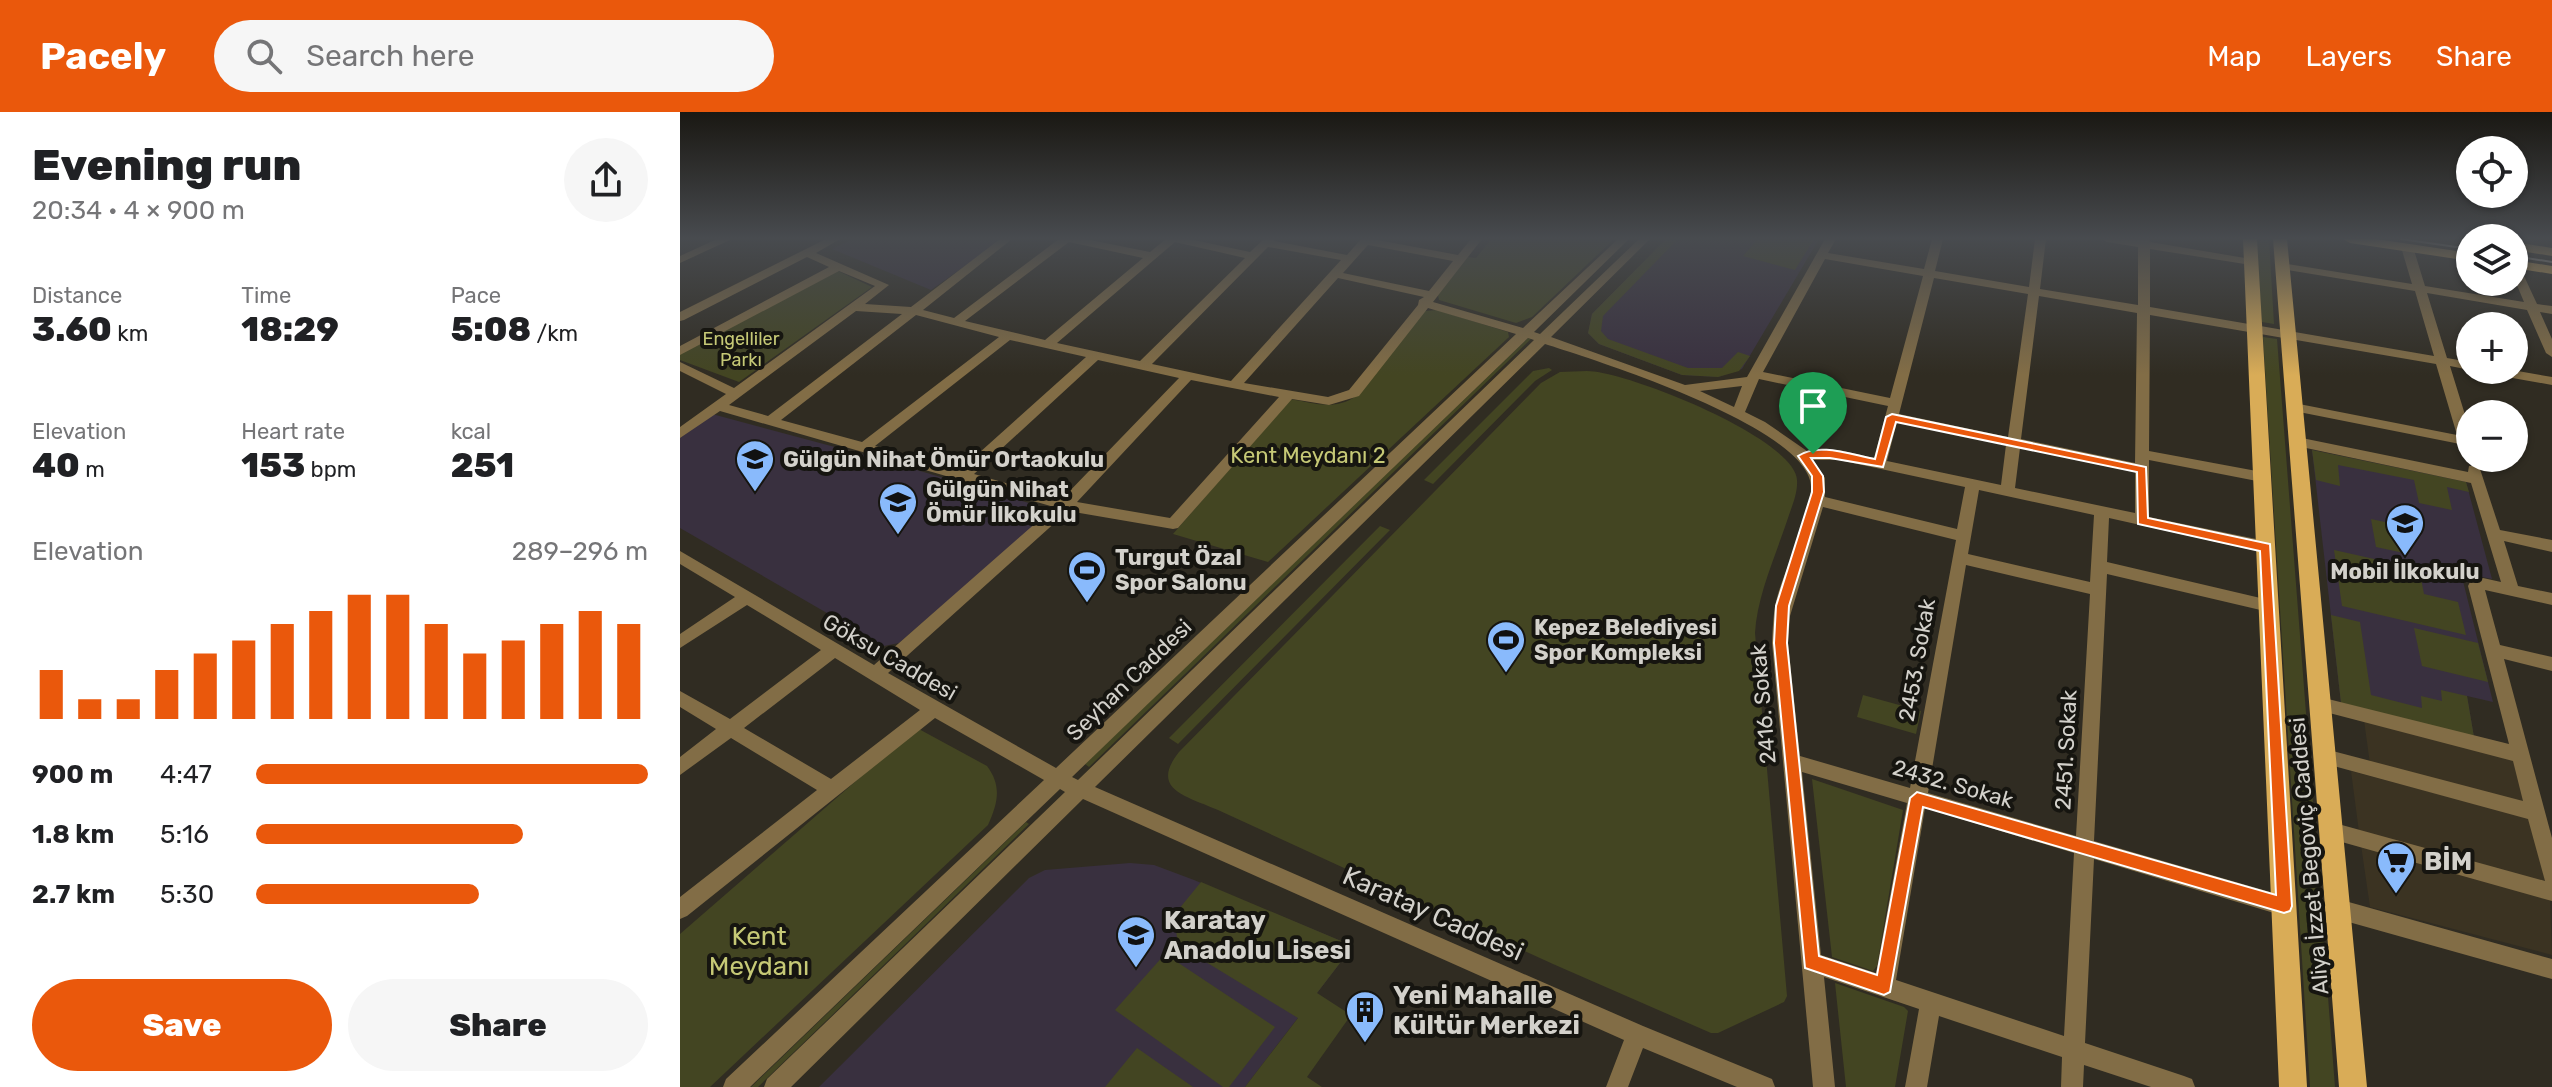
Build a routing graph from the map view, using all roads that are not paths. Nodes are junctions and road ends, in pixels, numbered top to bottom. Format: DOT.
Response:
graph roads {
  1 [pos="744,284"];
  2 [pos="804,284"];
  3 [pos="882,284"];
  4 [pos="948,284"];
  5 [pos="1006,284"];
  6 [pos="1118,284"];
  7 [pos="1223,284"];
  8 [pos="1324,284"];
  9 [pos="1372,284"];
  10 [pos="1439,284"];
  11 [pos="1577,284"];
  12 [pos="1598,284"];
  13 [pos="1806,284"];
  14 [pos="1926,284"];
  15 [pos="1993,284"];
  16 [pos="2035,284"];
  17 [pos="2144,284"];
  18 [pos="2252,284"];
  19 [pos="2284,284"];
  20 [pos="2398,284"];
  21 [pos="2419,284"];
  22 [pos="2420,288"];
  23 [pos="2034,292"];
  24 [pos="2528,296"];
  25 [pos="1427,299"];
  26 [pos="2532,306"];
  27 [pos="855,307"];
  28 [pos="2552,310"];
  29 [pos="914,311"];
  30 [pos="2144,311"];
  31 [pos="680,317"];
  32 [pos="957,321"];
  33 [pos="2254,330"];
  34 [pos="1526,333"];
  35 [pos="2288,335"];
  36 [pos="1008,336"];
  37 [pos="1543,338"];
  38 [pos="1049,343"];
  39 [pos="680,351"];
  40 [pos="2552,353"];
  41 [pos="1096,355"];
  42 [pos="2442,362"];
  43 [pos="2456,364"];
  44 [pos="680,366"];
  45 [pos="1143,366"];
  46 [pos="1188,376"];
  47 [pos="1754,377"];
  48 [pos="2528,377"];
  49 [pos="2552,381"];
  50 [pos="1234,386"];
  51 [pos="1684,389"];
  52 [pos="734,393"];
  53 [pos="1288,395"];
  54 [pos="718,406"];
  55 [pos="2294,407"];
  56 [pos="2456,408"];
  57 [pos="1894,410"];
  58 [pos="1738,413"];
  59 [pos="769,422"];
  60 [pos="680,434"];
  61 [pos="2013,442"];
  62 [pos="2297,442"];
  63 [pos="864,448"];
  64 [pos="2456,448"];
  65 [pos="2143,454"];
  66 [pos="1803,456"];
  67 [pos="1879,464"];
  68 [pos="2142,469"];
  69 [pos="2475,472"];
  70 [pos="963,476"];
  71 [pos="2262,477"];
  72 [pos="2477,479"];
  73 [pos="1973,484"];
  74 [pos="2007,492"];
  75 [pos="1816,500"];
  76 [pos="1065,505"];
  77 [pos="2102,512"];
  78 [pos="2142,521"];
  79 [pos="2494,534"];
  80 [pos="1963,536"];
  81 [pos="2552,546"];
  82 [pos="2266,547"];
  83 [pos="680,557"];
  84 [pos="1960,558"];
  85 [pos="2099,566"];
  86 [pos="2098,590"];
  87 [pos="2511,590"];
  88 [pos="2482,595"];
  89 [pos="746,598"];
  90 [pos="2552,599"];
  91 [pos="2269,606"];
  92 [pos="2552,610"];
  93 [pos="680,642"];
  94 [pos="833,650"];
  95 [pos="2493,650"];
  96 [pos="2552,664"];
  97 [pos="876,673"];
  98 [pos="680,698"];
  99 [pos="2320,704"];
  100 [pos="934,709"];
  101 [pos="733,728"];
  102 [pos="2520,755"];
  103 [pos="2325,757"];
  104 [pos="1792,761"];
  105 [pos="680,767"];
  106 [pos="1058,779"];
  107 [pos="831,789"];
  108 [pos="1080,790"];
  109 [pos="1917,798"];
  110 [pos="2536,813"];
  111 [pos="2331,831"];
  112 [pos="2085,847"];
  113 [pos="2552,875"];
  114 [pos="2552,892"];
  115 [pos="2284,906"];
  116 [pos="680,909"];
  117 [pos="2338,909"];
  118 [pos="1811,962"];
  119 [pos="2552,969"];
  120 [pos="1884,986"];
  121 [pos="1931,1002"];
  122 [pos="1637,1035"];
  123 [pos="2074,1050"];
  124 [pos="734,1087"];
  125 [pos="775,1087"];
  126 [pos="1617,1087"];
  127 [pos="1764,1087"];
  128 [pos="1824,1087"];
  129 [pos="1916,1087"];
  130 [pos="2072,1087"];
  131 [pos="2184,1087"];
  132 [pos="2293,1087"];
  133 [pos="2353,1087"];
  1 -- 31 [label="street"];
  2 -- 39 [label="street"];
  3 -- 27 [label="street"];
  4 -- 29 [label="street"];
  5 -- 32 [label="street"];
  6 -- 38 [label="street"];
  7 -- 45 [label="street"];
  8 -- 50 [label="street"];
  9 -- 25 [label="street"];
  10 -- 25 [label="street"];
  11 -- 34 [label="street, Seyhan Caddesi"];
  12 -- 37 [label="street, Seyhan Caddesi"];
  13 -- 47 [label="street"];
  14 -- 57 [label="street"];
  15 -- 23 [label="street"];
  16 -- 23 [label="street"];
  17 -- 30 [label="street"];
  18 -- 33 [label="main road, Aliya İzzet Begoviç Caddesi"];
  19 -- 35 [label="main road, Aliya İzzet Begoviç Caddesi"];
  20 -- 22 [label="street"];
  21 -- 22 [label="street"];
  22 -- 26 [label="street"];
  22 -- 42 [label="street"];
  23 -- 30 [label="street"];
  23 -- 61 [label="street"];
  24 -- 26 [label="street"];
  25 -- 34 [label="street"];
  25 -- 53 [label="street"];
  26 -- 28 [label="street"];
  26 -- 40 [label="street"];
  27 -- 29 [label="street"];
  27 -- 52 [label="street"];
  29 -- 32 [label="street"];
  29 -- 59 [label="street"];
  30 -- 33 [label="street"];
  30 -- 65 [label="street"];
  32 -- 36 [label="street"];
  33 -- 35 [label="street"];
  33 -- 71 [label="main road, Aliya İzzet Begoviç Caddesi"];
  34 -- 37 [label="street"];
  34 -- 106 [label="street, Seyhan Caddesi"];
  35 -- 42 [label="street"];
  35 -- 55 [label="main road, Aliya İzzet Begoviç Caddesi"];
  36 -- 38 [label="street"];
  36 -- 63 [label="street"];
  37 -- 51 [label="street"];
  37 -- 108 [label="street, Seyhan Caddesi"];
  38 -- 41 [label="street"];
  41 -- 45 [label="street"];
  41 -- 70 [label="street"];
  42 -- 43 [label="street"];
  42 -- 56 [label="street"];
  44 -- 52 [label="street"];
  45 -- 46 [label="street"];
  46 -- 50 [label="street"];
  46 -- 76 [label="street"];
  47 -- 51 [label="street"];
  47 -- 57 [label="street"];
  47 -- 58 [label="street"];
  48 -- 49 [label="street"];
  50 -- 53 [label="street"];
  51 -- 58 [label="street"];
  52 -- 54 [label="street"];
  53 -- 76 [label="street"];
  54 -- 59 [label="street"];
  54 -- 60 [label="street"];
  55 -- 62 [label="main road, Aliya İzzet Begoviç Caddesi"];
  55 -- 64 [label="street"];
  57 -- 61 [label="street"];
  57 -- 67 [label="street"];
  58 -- 66 [label="street"];
  59 -- 63 [label="street"];
  61 -- 68 [label="street"];
  61 -- 74 [label="street"];
  62 -- 72 [label="street"];
  62 -- 99 [label="main road, Aliya İzzet Begoviç Caddesi"];
  63 -- 70 [label="street"];
  65 -- 68 [label="street"];
  65 -- 71 [label="street"];
  66 -- 67 [label="street"];
  66 -- 75 [label="street, 2416. Sokak"];
  67 -- 73 [label="street"];
  68 -- 78 [label="street"];
  69 -- 72 [label="street"];
  70 -- 76 [label="street"];
  71 -- 82 [label="main road, Aliya İzzet Begoviç Caddesi"];
  72 -- 79 [label="street"];
  73 -- 74 [label="street"];
  73 -- 80 [label="street, 2453. Sokak"];
  74 -- 77 [label="street"];
  75 -- 80 [label="street"];
  75 -- 104 [label="street, 2416. Sokak"];
  76 -- 97 [label="street"];
  77 -- 78 [label="street"];
  77 -- 85 [label="street, 2451. Sokak"];
  78 -- 82 [label="street"];
  79 -- 81 [label="street"];
  79 -- 87 [label="street"];
  80 -- 84 [label="street, 2453. Sokak"];
  82 -- 91 [label="main road, Aliya İzzet Begoviç Caddesi"];
  83 -- 89 [label="street, Göksu Caddesi"];
  84 -- 86 [label="street"];
  84 -- 109 [label="street, 2453. Sokak"];
  85 -- 86 [label="street, 2451. Sokak"];
  85 -- 91 [label="street"];
  86 -- 112 [label="street, 2451. Sokak"];
  87 -- 88 [label="street"];
  87 -- 90 [label="street"];
  88 -- 92 [label="street"];
  88 -- 95 [label="street"];
  89 -- 93 [label="street"];
  89 -- 94 [label="street, Göksu Caddesi"];
  91 -- 115 [label="main road, Aliya İzzet Begoviç Caddesi"];
  94 -- 97 [label="street, Göksu Caddesi"];
  94 -- 101 [label="street"];
  95 -- 96 [label="street"];
  95 -- 102 [label="street"];
  97 -- 100 [label="street, Göksu Caddesi"];
  98 -- 101 [label="street"];
  99 -- 102 [label="street"];
  99 -- 103 [label="main road, Aliya İzzet Begoviç Caddesi"];
  100 -- 106 [label="street, Göksu Caddesi"];
  100 -- 107 [label="street"];
  101 -- 105 [label="street"];
  101 -- 107 [label="street"];
  102 -- 110 [label="street"];
  103 -- 110 [label="street"];
  103 -- 111 [label="main road, Aliya İzzet Begoviç Caddesi"];
  104 -- 109 [label="street, 2432. Sokak"];
  104 -- 118 [label="street, 2416. Sokak"];
  106 -- 108 [label="street, Göksu Caddesi"];
  106 -- 124 [label="street, Seyhan Caddesi"];
  107 -- 116 [label="street"];
  108 -- 122 [label="street, Karatay Caddesi"];
  108 -- 125 [label="street, Seyhan Caddesi"];
  109 -- 112 [label="street, 2432. Sokak"];
  109 -- 120 [label="street, 2453. Sokak"];
  110 -- 113 [label="street"];
  111 -- 114 [label="street"];
  111 -- 117 [label="main road, Aliya İzzet Begoviç Caddesi"];
  112 -- 115 [label="street, 2432. Sokak"];
  112 -- 123 [label="street, 2451. Sokak"];
  115 -- 132 [label="main road, Aliya İzzet Begoviç Caddesi"];
  117 -- 119 [label="street"];
  117 -- 133 [label="main road, Aliya İzzet Begoviç Caddesi"];
  118 -- 120 [label="street"];
  118 -- 128 [label="street, 2416. Sokak"];
  120 -- 121 [label="street"];
  121 -- 123 [label="street"];
  121 -- 129 [label="street"];
  122 -- 126 [label="street"];
  122 -- 127 [label="street, Karatay Caddesi"];
  123 -- 130 [label="street, 2451. Sokak"];
  123 -- 131 [label="street"];
}
